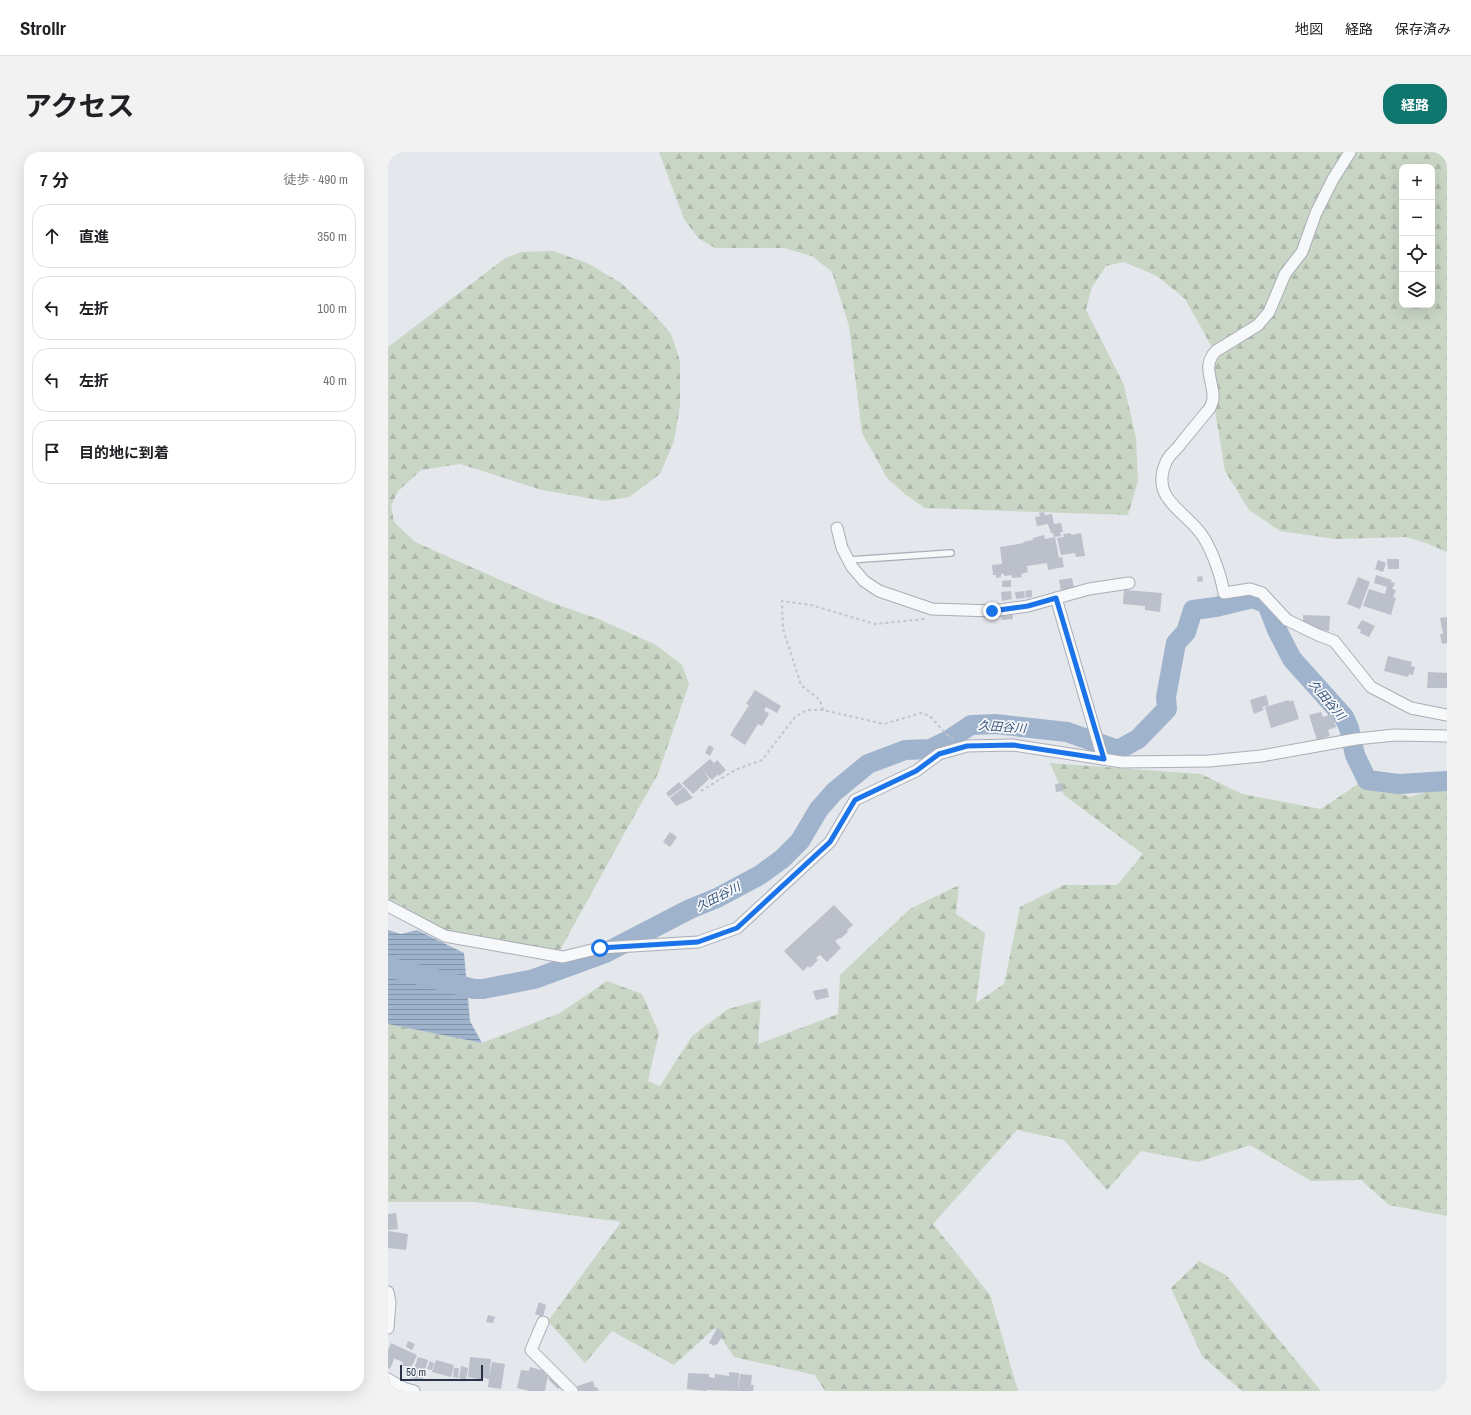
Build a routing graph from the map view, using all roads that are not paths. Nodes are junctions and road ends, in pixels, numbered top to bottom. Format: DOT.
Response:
graph roads {
  1 [pos="1350,152"];
  2 [pos="837,528"];
  3 [pos="951,553"];
  4 [pos="848,560"];
  5 [pos="1129,583"];
  6 [pos="1056,598"];
  7 [pos="1447,715"];
  8 [pos="1447,736"];
  9 [pos="1102,754"];
  10 [pos="388,906"];
  11 [pos="388,1292"];
  12 [pos="543,1322"];
  13 [pos="388,1328"];
  14 [pos="388,1380"];
  15 [pos="414,1391"];
  16 [pos="572,1391"];
  1 -- 7 [label="street"];
  2 -- 4 [label="street"];
  3 -- 4 [label="lane"];
  4 -- 6 [label="street"];
  5 -- 6 [label="street"];
  6 -- 9 [label="street"];
  8 -- 9 [label="street"];
  9 -- 10 [label="street"];
  11 -- 13 [label="street"];
  12 -- 16 [label="street"];
  14 -- 15 [label="street"];
}
